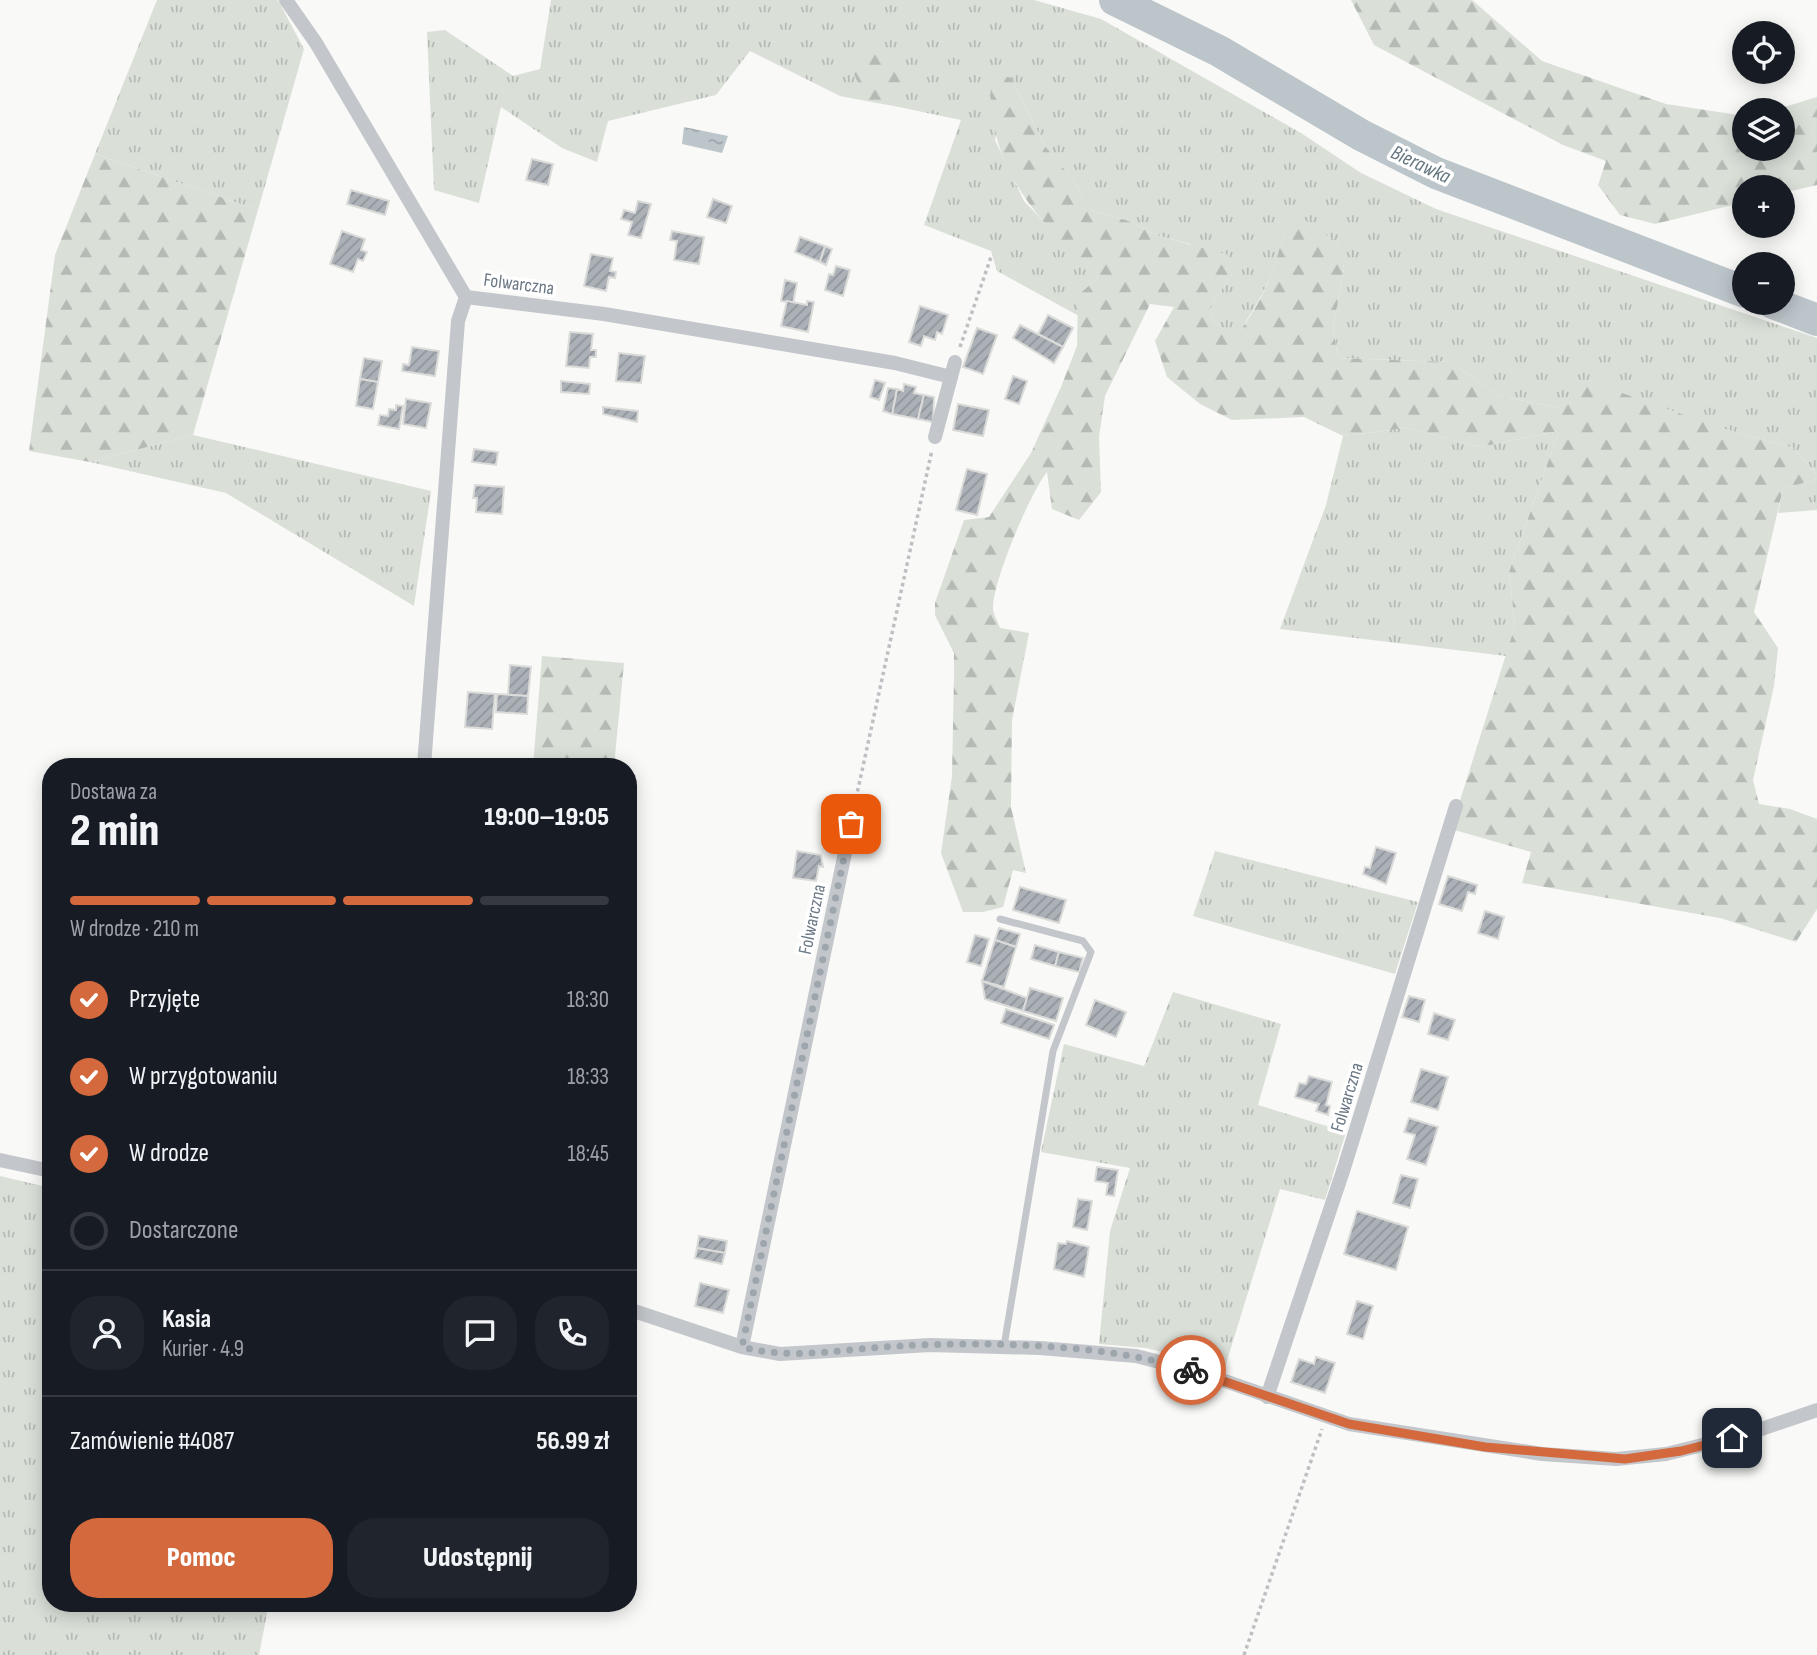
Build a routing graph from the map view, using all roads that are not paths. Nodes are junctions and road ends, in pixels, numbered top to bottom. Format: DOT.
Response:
graph roads {
  1 [pos="286,0"];
  2 [pos="466,297"];
  3 [pos="955,362"];
  4 [pos="951,377"];
  5 [pos="935,436"];
  6 [pos="425,758"];
  7 [pos="1457,806"];
  8 [pos="851,824"];
  9 [pos="1000,919"];
  10 [pos="0,1160"];
  11 [pos="42,1169"];
  12 [pos="637,1312"];
  13 [pos="1004,1346"];
  14 [pos="742,1347"];
  15 [pos="1268,1397"];
  16 [pos="1817,1410"];
  1 -- 2 [label="street"];
  2 -- 4 [label="street, Folwarczna"];
  2 -- 6 [label="street, Folwarczna"];
  3 -- 4 [label="street"];
  4 -- 5 [label="street"];
  7 -- 15 [label="street, Folwarczna"];
  8 -- 14 [label="street, Folwarczna"];
  9 -- 13 [label="lane"];
  10 -- 11 [label="street"];
  12 -- 14 [label="street"];
  13 -- 14 [label="street"];
  13 -- 15 [label="street"];
  15 -- 16 [label="street"];
}
